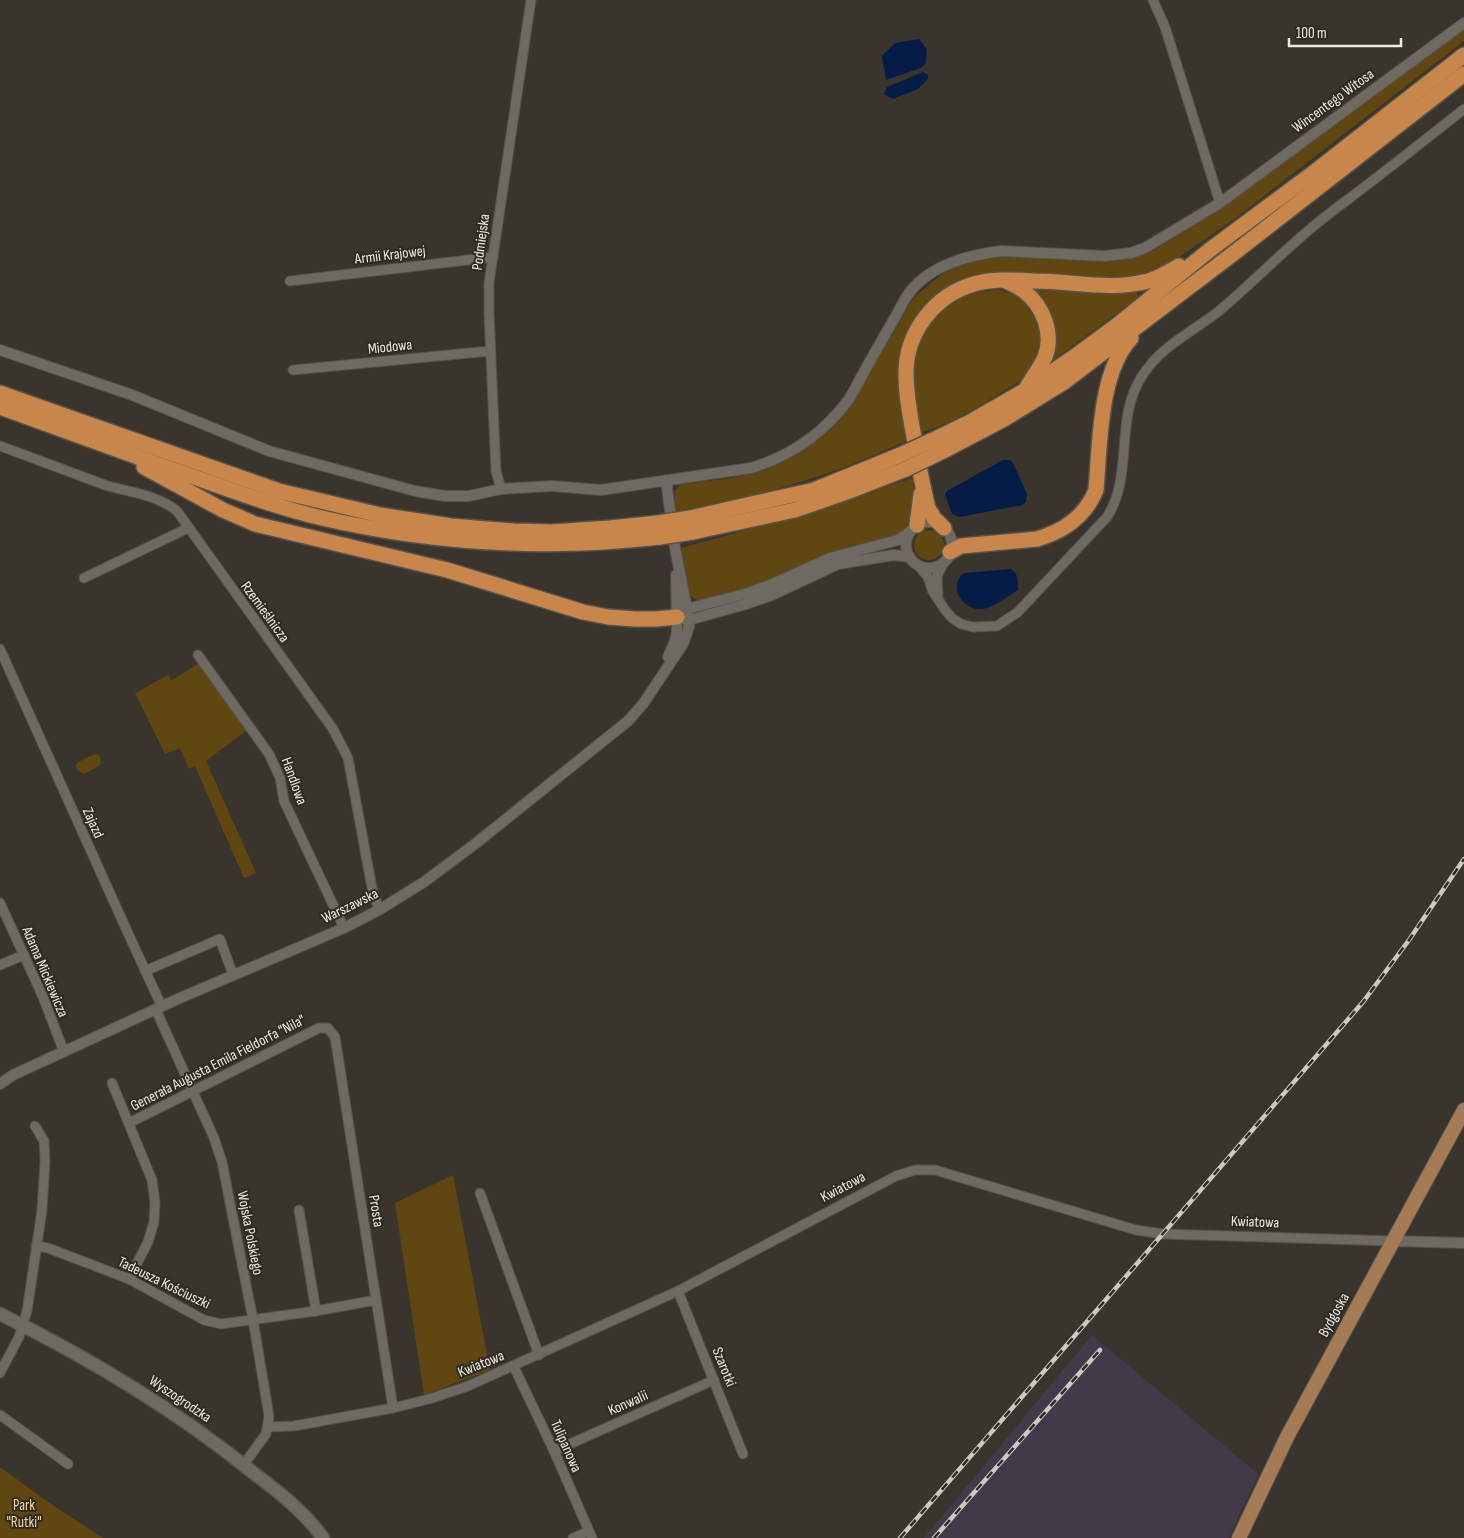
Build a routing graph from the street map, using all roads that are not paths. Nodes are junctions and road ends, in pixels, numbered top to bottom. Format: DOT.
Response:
graph roads {
  1 [pos="531,0"];
  2 [pos="1153,0"];
  3 [pos="1464,23"];
  4 [pos="1464,54"];
  5 [pos="1464,74"];
  6 [pos="1464,109"];
  7 [pos="1220,203"];
  8 [pos="1211,249"];
  9 [pos="493,257"];
  10 [pos="290,281"];
  11 [pos="1006,281"];
  12 [pos="1147,320"];
  13 [pos="0,350"];
  14 [pos="490,351"];
  15 [pos="293,370"];
  16 [pos="1024,391"];
  17 [pos="0,393"];
  18 [pos="0,407"];
  19 [pos="96,442"];
  20 [pos="940,445"];
  21 [pos="0,446"];
  22 [pos="666,480"];
  23 [pos="922,482"];
  24 [pos="501,489"];
  25 [pos="188,528"];
  26 [pos="914,528"];
  27 [pos="944,528"];
  28 [pos="659,530"];
  29 [pos="910,557"];
  30 [pos="947,557"];
  31 [pos="918,565"];
  32 [pos="84,578"];
  33 [pos="939,602"];
  34 [pos="684,615"];
  35 [pos="0,649"];
  36 [pos="198,655"];
  37 [pos="0,903"];
  38 [pos="378,910"];
  39 [pos="344,928"];
  40 [pos="24,955"];
  41 [pos="0,965"];
  42 [pos="145,972"];
  43 [pos="233,975"];
  44 [pos="159,1009"];
  45 [pos="319,1028"];
  46 [pos="64,1052"];
  47 [pos="112,1083"];
  48 [pos="0,1084"];
  49 [pos="192,1092"];
  50 [pos="1464,1110"];
  51 [pos="129,1123"];
  52 [pos="35,1126"];
  53 [pos="480,1192"];
  54 [pos="300,1210"];
  55 [pos="1393,1241"];
  56 [pos="1464,1243"];
  57 [pos="36,1246"];
  58 [pos="129,1279"];
  59 [pos="678,1292"];
  60 [pos="376,1300"];
  61 [pos="316,1311"];
  62 [pos="0,1314"];
  63 [pos="252,1320"];
  64 [pos="23,1325"];
  65 [pos="539,1355"];
  66 [pos="514,1367"];
  67 [pos="0,1372"];
  68 [pos="714,1380"];
  69 [pos="393,1408"];
  70 [pos="0,1415"];
  71 [pos="268,1427"];
  72 [pos="554,1451"];
  73 [pos="743,1454"];
  74 [pos="68,1464"];
  75 [pos="244,1464"];
  76 [pos="590,1535"];
  77 [pos="323,1538"];
  78 [pos="573,1538"];
  79 [pos="1239,1538"];
  1 -- 9 [label="street, Podmiejska"];
  2 -- 7 [label="street"];
  3 -- 7 [label="street, Wincentego Witosa"];
  4 -- 8 [label="highway"];
  5 -- 12 [label="highway"];
  6 -- 33 [label="street"];
  7 -- 22 [label="street, Wincentego Witosa"];
  8 -- 11 [label="highway"];
  8 -- 16 [label="highway"];
  9 -- 10 [label="street, Armii Krajowej"];
  9 -- 14 [label="street, Podmiejska"];
  11 -- 16 [label="highway"];
  11 -- 23 [label="highway"];
  12 -- 20 [label="highway"];
  12 -- 30 [label="highway"];
  13 -- 24 [label="street, Wincentego Witosa"];
  14 -- 15 [label="street, Miodowa"];
  14 -- 24 [label="street, Podmiejska"];
  16 -- 20 [label="highway"];
  17 -- 28 [label="highway"];
  18 -- 19 [label="highway"];
  19 -- 28 [label="highway"];
  19 -- 34 [label="highway"];
  20 -- 28 [label="highway, bridge"];
  21 -- 25 [label="street, Rzemieślnicza"];
  22 -- 24 [label="street, Wincentego Witosa"];
  22 -- 34 [label="street, Warszawska"];
  23 -- 26 [label="highway"];
  23 -- 27 [label="highway"];
  25 -- 32 [label="street"];
  25 -- 38 [label="street, Rzemieślnicza"];
  26 -- 27 [label="street"];
  26 -- 29 [label="street"];
  26 -- 34 [label="street"];
  27 -- 30 [label="street"];
  29 -- 31 [label="street"];
  29 -- 34 [label="street"];
  30 -- 31 [label="street"];
  30 -- 33 [label="street"];
  31 -- 33 [label="street"];
  34 -- 38 [label="street, Warszawska"];
  35 -- 42 [label="street, Zajazd"];
  36 -- 39 [label="street, Handlowa"];
  37 -- 40 [label="street, Adama Mickiewicza"];
  38 -- 39 [label="street, Warszawska"];
  39 -- 43 [label="street, Warszawska"];
  40 -- 41 [label="street"];
  40 -- 46 [label="street, Adama Mickiewicza"];
  42 -- 43 [label="street"];
  42 -- 44 [label="street, Zajazd"];
  43 -- 44 [label="street, Warszawska"];
  44 -- 46 [label="street, Warszawska"];
  44 -- 49 [label="street, Wojska Polskiego"];
  45 -- 49 [label="street, Generała Augusta Emila Fieldorfa \"Nila\""];
  45 -- 60 [label="street, Prosta"];
  46 -- 48 [label="street, Warszawska"];
  47 -- 51 [label="street"];
  49 -- 51 [label="street, Generała Augusta Emila Fieldorfa \"Nila\""];
  49 -- 63 [label="street, Wojska Polskiego"];
  50 -- 55 [label="main road, Bydgoska"];
  51 -- 58 [label="street"];
  52 -- 57 [label="street"];
  53 -- 65 [label="street"];
  54 -- 61 [label="street"];
  55 -- 56 [label="street, Kwiatowa"];
  55 -- 59 [label="street, Kwiatowa"];
  55 -- 79 [label="main road, Bydgoska"];
  57 -- 58 [label="street, Tadeusza Kościuszki"];
  57 -- 64 [label="street"];
  58 -- 63 [label="street, Tadeusza Kościuszki"];
  59 -- 65 [label="street, Kwiatowa"];
  59 -- 68 [label="street, Szarotki"];
  60 -- 61 [label="street, Tadeusza Kościuszki"];
  60 -- 69 [label="street, Prosta"];
  61 -- 63 [label="street, Tadeusza Kościuszki"];
  62 -- 64 [label="main road, Wyszogrodzka"];
  63 -- 71 [label="street, Wojska Polskiego"];
  64 -- 67 [label="street"];
  64 -- 75 [label="main road, Wyszogrodzka"];
  65 -- 66 [label="street, Kwiatowa"];
  66 -- 69 [label="street, Kwiatowa"];
  66 -- 72 [label="street, Tulipanowa"];
  68 -- 72 [label="street, Konwalii"];
  68 -- 73 [label="street, Szarotki"];
  69 -- 71 [label="street, Kwiatowa"];
  70 -- 74 [label="street"];
  71 -- 75 [label="street"];
  72 -- 76 [label="street, Tulipanowa"];
  75 -- 77 [label="main road, Wyszogrodzka"];
  76 -- 78 [label="street"];
}
